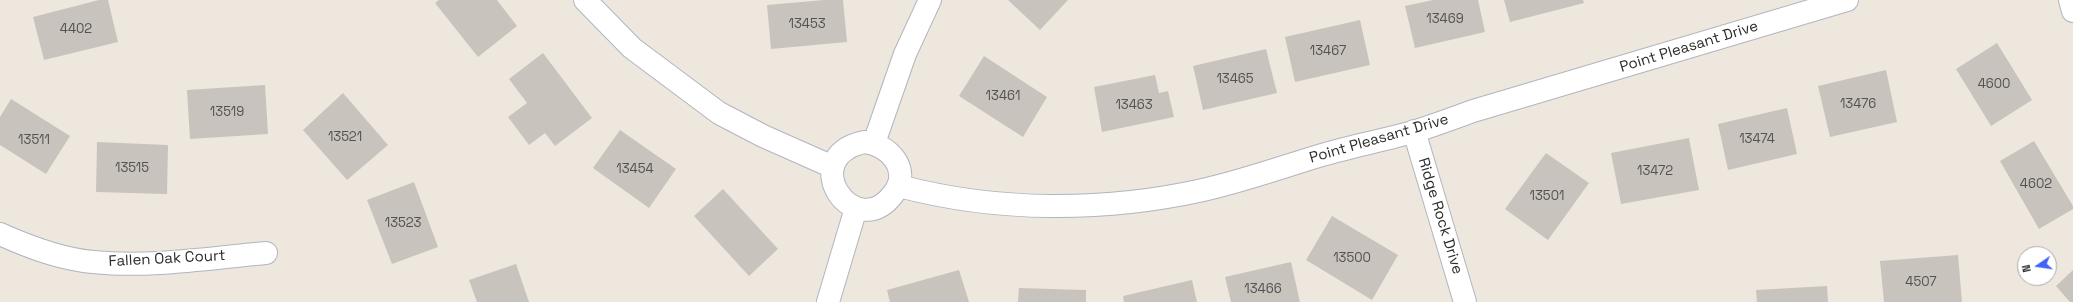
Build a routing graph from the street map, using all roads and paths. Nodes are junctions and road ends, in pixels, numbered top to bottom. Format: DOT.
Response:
graph roads {
  1 [pos="585,0"];
  2 [pos="930,0"];
  3 [pos="1847,0"];
  4 [pos="2070,0"];
  5 [pos="2073,11"];
  6 [pos="1414,131"];
  7 [pos="874,143"];
  8 [pos="833,167"];
  9 [pos="900,186"];
  10 [pos="856,208"];
  11 [pos="0,234"];
  12 [pos="266,253"];
  13 [pos="828,302"];
  14 [pos="1465,302"];
  1 -- 8 [label="street"];
  2 -- 7 [label="street"];
  3 -- 6 [label="street, Point Pleasant Drive"];
  4 -- 5 [label="street"];
  6 -- 9 [label="street, Point Pleasant Drive"];
  6 -- 14 [label="street, Ridge Rock Drive"];
  7 -- 8 [label="street"];
  7 -- 9 [label="street"];
  8 -- 10 [label="street"];
  9 -- 10 [label="street"];
  10 -- 13 [label="street"];
  11 -- 12 [label="street, Fallen Oak Court"];
}
